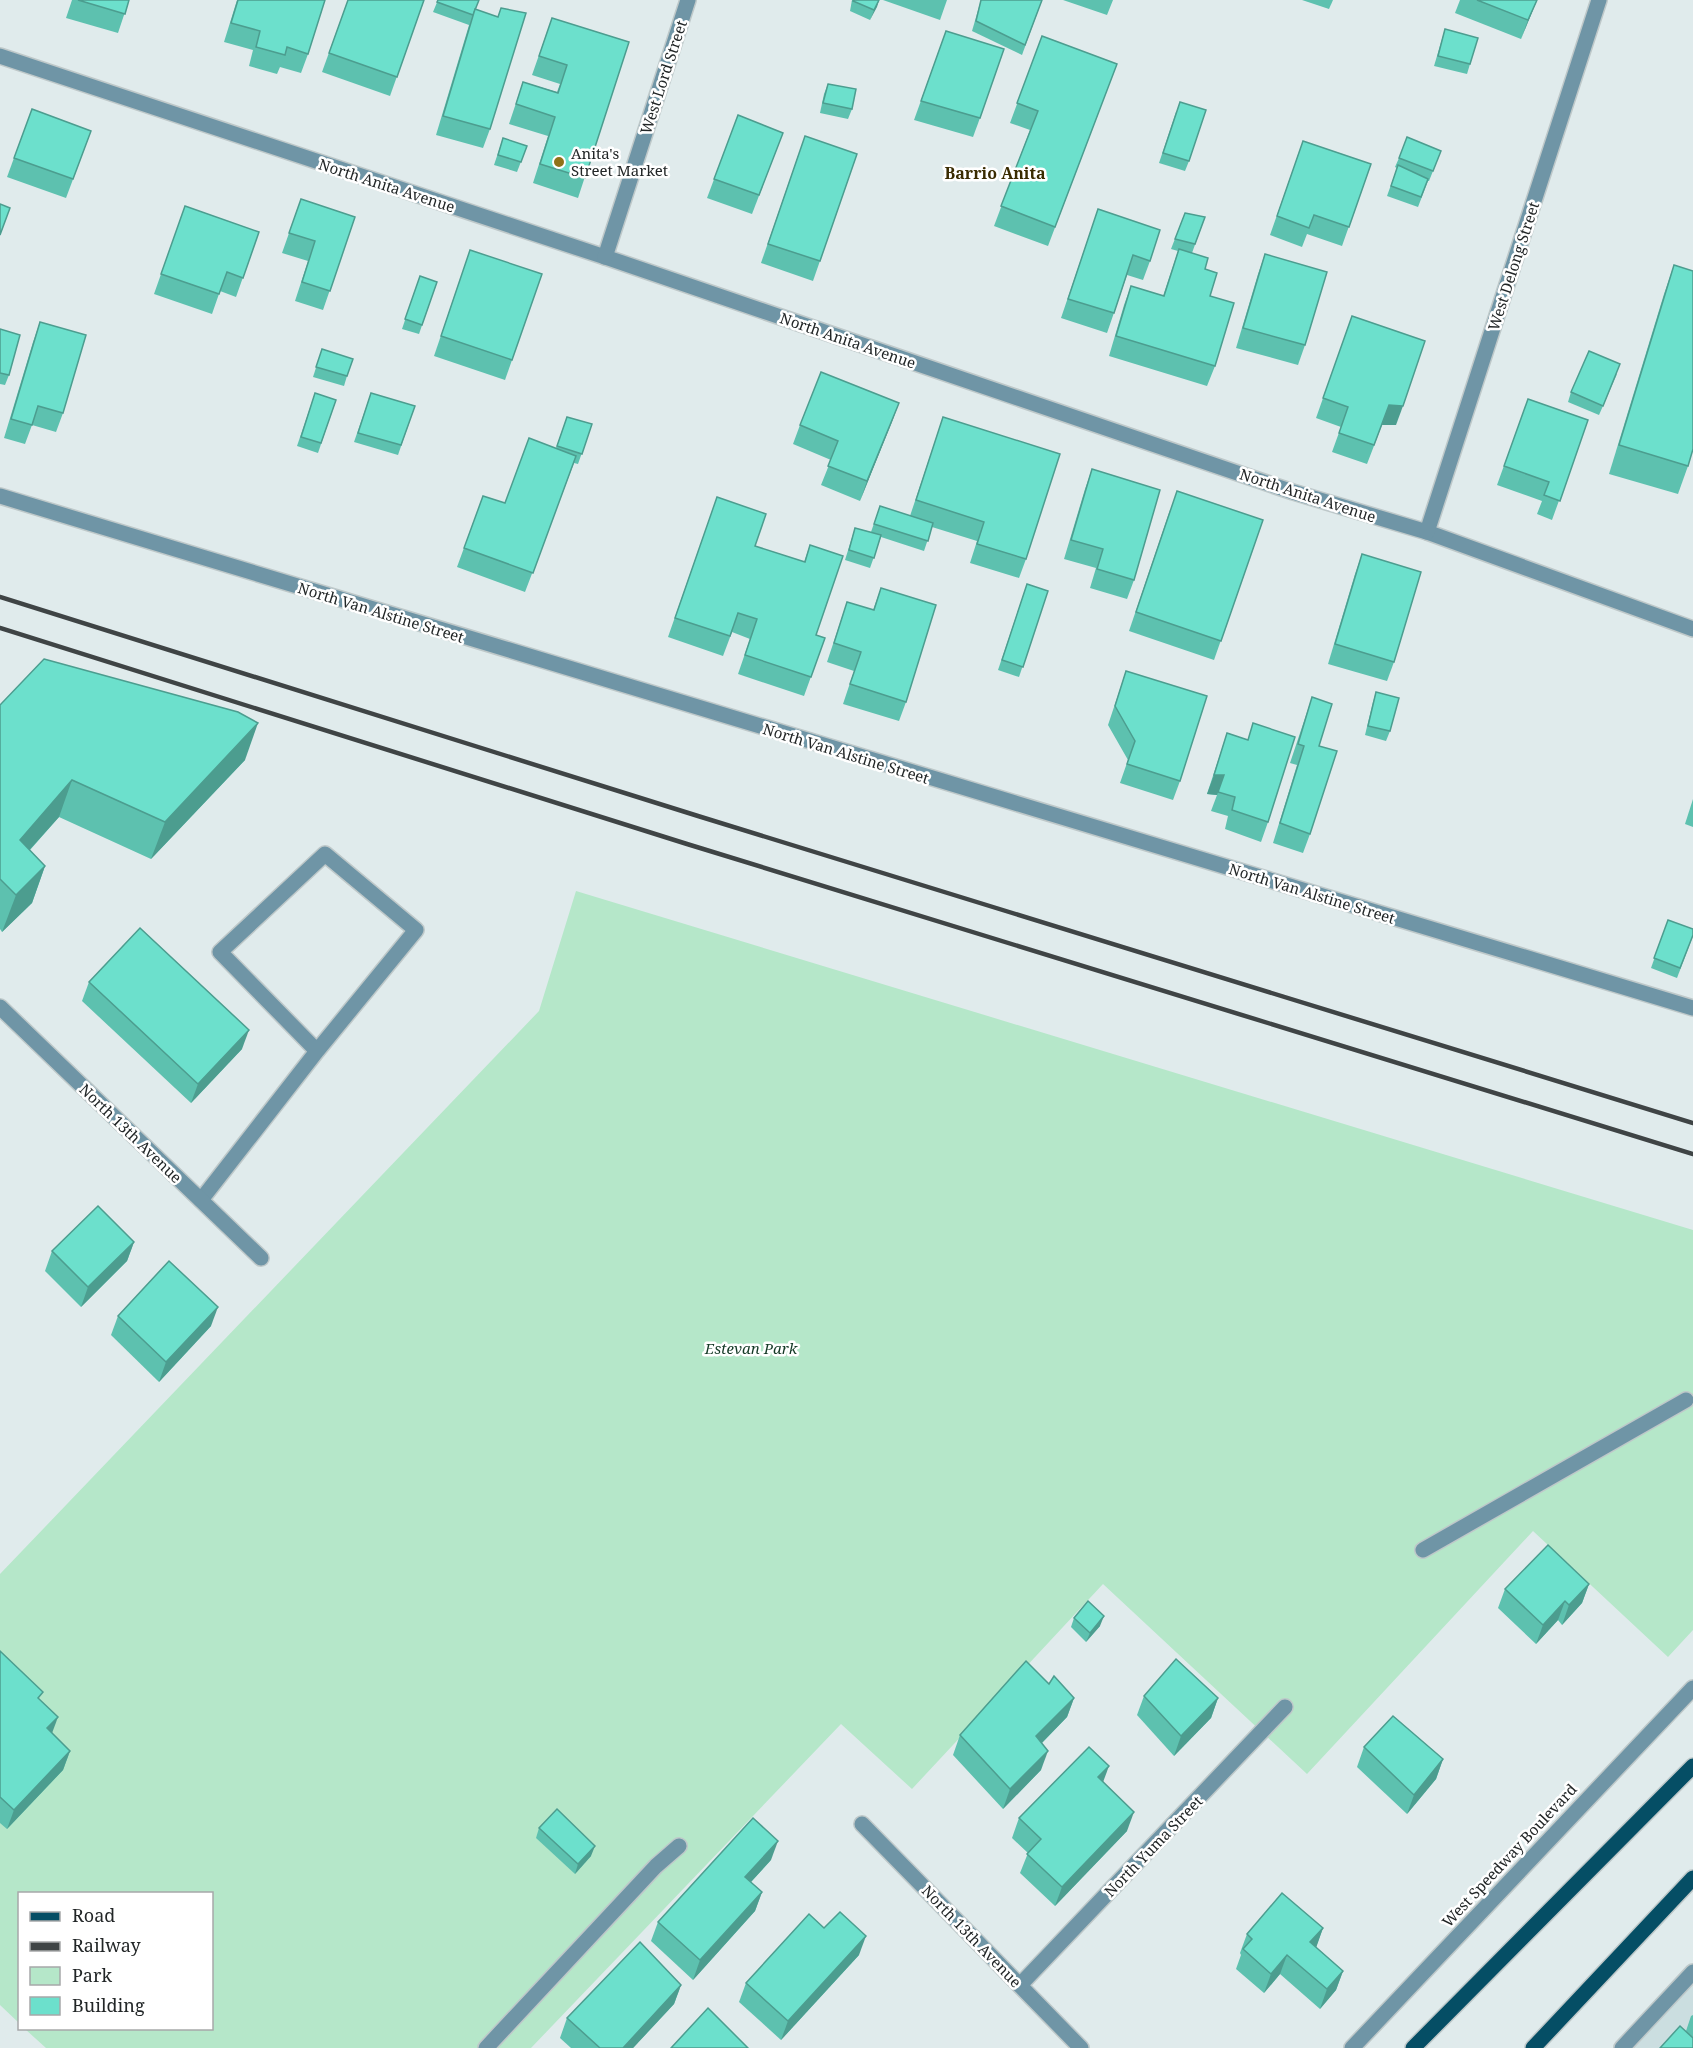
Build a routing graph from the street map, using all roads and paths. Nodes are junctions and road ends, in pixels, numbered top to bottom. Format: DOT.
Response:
graph roads {
  1 [pos="688,0"];
  2 [pos="1599,0"];
  3 [pos="0,56"];
  4 [pos="605,257"];
  5 [pos="0,496"];
  6 [pos="1426,532"];
  7 [pos="1693,629"];
  8 [pos="0,1007"];
  9 [pos="1693,1008"];
  10 [pos="317,1051"];
  11 [pos="201,1200"];
  12 [pos="261,1258"];
  13 [pos="1686,1400"];
  14 [pos="1423,1550"];
  15 [pos="1693,1688"];
  16 [pos="1285,1707"];
  17 [pos="1693,1766"];
  18 [pos="862,1824"];
  19 [pos="679,1846"];
  20 [pos="1693,1878"];
  21 [pos="1693,1972"];
  22 [pos="1020,1985"];
  23 [pos="486,2048"];
  24 [pos="1081,2048"];
  25 [pos="1352,2048"];
  26 [pos="1413,2048"];
  27 [pos="1533,2048"];
  28 [pos="1622,2048"];
  1 -- 4 [label="street, West Lord Street"];
  2 -- 6 [label="street, West Delong Street"];
  3 -- 4 [label="street, North Anita Avenue"];
  4 -- 6 [label="street, North Anita Avenue"];
  5 -- 9 [label="street, North Van Alstine Street"];
  6 -- 7 [label="street, North Anita Avenue"];
  8 -- 11 [label="street, North 13th Avenue"];
  10 -- 10 [label="street"];
  10 -- 11 [label="street"];
  11 -- 12 [label="street, North 13th Avenue"];
  13 -- 14 [label="street"];
  15 -- 25 [label="street, West Speedway Boulevard"];
  16 -- 22 [label="street, North Yuma Street"];
  17 -- 26 [label="main road"];
  18 -- 22 [label="street, North 13th Avenue"];
  19 -- 23 [label="street"];
  20 -- 27 [label="main road"];
  21 -- 28 [label="street"];
  22 -- 24 [label="street, North 13th Avenue"];
}
